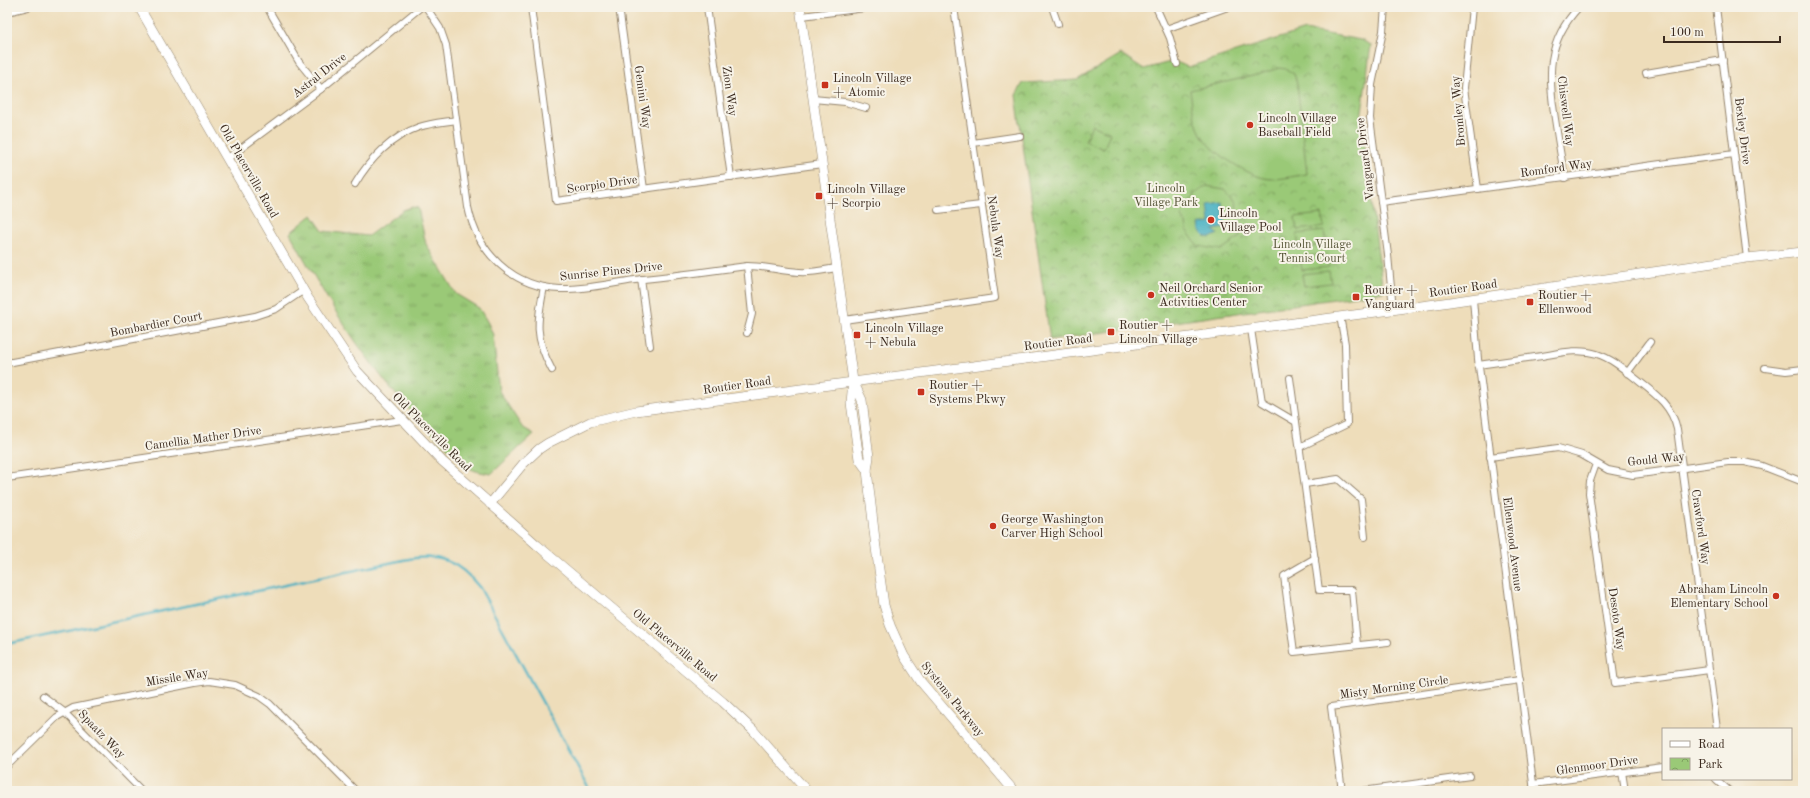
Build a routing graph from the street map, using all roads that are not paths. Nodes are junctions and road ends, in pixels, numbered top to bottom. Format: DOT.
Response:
graph roads {
  1 [pos="28,7"];
  2 [pos="139,7"];
  3 [pos="267,7"];
  4 [pos="421,7"];
  5 [pos="426,7"];
  6 [pos="531,7"];
  7 [pos="619,7"];
  8 [pos="708,7"];
  9 [pos="873,7"];
  10 [pos="954,7"];
  11 [pos="1052,7"];
  12 [pos="1156,7"];
  13 [pos="1228,7"];
  14 [pos="1385,7"];
  15 [pos="1472,7"];
  16 [pos="1579,7"];
  17 [pos="1716,7"];
  18 [pos="1802,7"];
  19 [pos="7,12"];
  20 [pos="801,12"];
  21 [pos="1803,18"];
  22 [pos="1058,24"];
  23 [pos="1166,29"];
  24 [pos="1722,60"];
  25 [pos="1177,64"];
  26 [pos="1646,73"];
  27 [pos="320,89"];
  28 [pos="813,99"];
  29 [pos="866,108"];
  30 [pos="456,120"];
  31 [pos="1020,136"];
  32 [pos="973,143"];
  33 [pos="1734,154"];
  34 [pos="228,158"];
  35 [pos="822,164"];
  36 [pos="731,177"];
  37 [pos="1565,178"];
  38 [pos="355,184"];
  39 [pos="644,189"];
  40 [pos="1478,189"];
  41 [pos="1381,202"];
  42 [pos="982,205"];
  43 [pos="938,210"];
  44 [pos="1803,252"];
  45 [pos="1746,258"];
  46 [pos="747,266"];
  47 [pos="836,268"];
  48 [pos="641,280"];
  49 [pos="544,287"];
  50 [pos="304,290"];
  51 [pos="1473,299"];
  52 [pos="1393,309"];
  53 [pos="1340,316"];
  54 [pos="844,320"];
  55 [pos="1251,329"];
  56 [pos="747,333"];
  57 [pos="1650,342"];
  58 [pos="650,346"];
  59 [pos="7,363"];
  60 [pos="1478,365"];
  61 [pos="1765,368"];
  62 [pos="1803,369"];
  63 [pos="552,370"];
  64 [pos="1627,373"];
  65 [pos="1290,378"];
  66 [pos="853,381"];
  67 [pos="402,420"];
  68 [pos="1296,422"];
  69 [pos="1300,447"];
  70 [pos="1490,457"];
  71 [pos="1596,464"];
  72 [pos="1682,468"];
  73 [pos="7,478"];
  74 [pos="1803,482"];
  75 [pos="1305,484"];
  76 [pos="490,504"];
  77 [pos="1365,537"];
  78 [pos="1315,558"];
  79 [pos="1388,642"];
  80 [pos="1357,645"];
  81 [pos="1709,670"];
  82 [pos="1520,680"];
  83 [pos="43,696"];
  84 [pos="64,712"];
  85 [pos="1717,728"];
  86 [pos="7,766"];
  87 [pos="1662,767"];
  88 [pos="1622,772"];
  89 [pos="1470,776"];
  90 [pos="1717,780"];
  91 [pos="1534,788"];
  92 [pos="142,791"];
  93 [pos="356,791"];
  94 [pos="807,791"];
  95 [pos="1014,791"];
  96 [pos="1342,791"];
  97 [pos="1363,791"];
  98 [pos="1625,791"];
  99 [pos="1729,791"];
  1 -- 19 [label="street"];
  2 -- 34 [label="street, Old Placerville Road"];
  3 -- 27 [label="street"];
  4 -- 27 [label="street, Astral Drive"];
  5 -- 30 [label="street, Sunrise Pines Drive"];
  6 -- 39 [label="street, Scorpio Drive"];
  7 -- 39 [label="street, Gemini Way"];
  8 -- 36 [label="street, Zion Way"];
  9 -- 20 [label="street"];
  10 -- 32 [label="street, Nebula Way"];
  11 -- 22 [label="street"];
  12 -- 23 [label="street"];
  13 -- 23 [label="street"];
  14 -- 41 [label="street, Vanguard Drive"];
  15 -- 40 [label="street, Bromley Way"];
  16 -- 37 [label="street, Chiswell Way"];
  17 -- 24 [label="street, Bexley Drive"];
  18 -- 21 [label="street"];
  20 -- 28 [label="street, Systems Parkway"];
  23 -- 25 [label="street"];
  24 -- 26 [label="street"];
  24 -- 33 [label="street, Bexley Drive"];
  27 -- 34 [label="street, Astral Drive"];
  28 -- 29 [label="street"];
  28 -- 35 [label="street, Systems Parkway"];
  30 -- 38 [label="street"];
  30 -- 49 [label="street, Sunrise Pines Drive"];
  31 -- 32 [label="street"];
  32 -- 42 [label="street, Nebula Way"];
  33 -- 37 [label="street, Romford Way"];
  33 -- 45 [label="street, Bexley Drive"];
  34 -- 50 [label="street, Old Placerville Road"];
  35 -- 36 [label="street, Scorpio Drive"];
  35 -- 47 [label="street, Systems Parkway"];
  36 -- 39 [label="street, Scorpio Drive"];
  37 -- 40 [label="street, Romford Way"];
  40 -- 41 [label="street, Romford Way"];
  41 -- 52 [label="street, Vanguard Drive"];
  42 -- 43 [label="street"];
  42 -- 54 [label="street, Nebula Way"];
  44 -- 45 [label="street, Routier Road"];
  45 -- 51 [label="street, Routier Road"];
  46 -- 47 [label="street, Sunrise Pines Drive"];
  46 -- 48 [label="street, Sunrise Pines Drive"];
  46 -- 56 [label="street"];
  47 -- 54 [label="street, Systems Parkway"];
  48 -- 49 [label="street, Sunrise Pines Drive"];
  48 -- 58 [label="street"];
  49 -- 63 [label="street"];
  50 -- 59 [label="street, Bombardier Court"];
  50 -- 67 [label="street, Old Placerville Road"];
  51 -- 52 [label="street, Routier Road"];
  51 -- 60 [label="street, Ellenwood Avenue"];
  52 -- 53 [label="street, Routier Road"];
  53 -- 55 [label="street, Routier Road"];
  53 -- 69 [label="street"];
  54 -- 66 [label="street, Systems Parkway"];
  55 -- 66 [label="street, Routier Road"];
  55 -- 68 [label="street"];
  57 -- 64 [label="street"];
  60 -- 64 [label="street, Crawford Way"];
  60 -- 70 [label="street, Ellenwood Avenue"];
  61 -- 62 [label="street"];
  64 -- 72 [label="street, Crawford Way"];
  65 -- 68 [label="street"];
  66 -- 76 [label="street, Routier Road"];
  66 -- 95 [label="street, Systems Parkway"];
  67 -- 73 [label="street, Camellia Mather Drive"];
  67 -- 76 [label="street, Old Placerville Road"];
  68 -- 69 [label="street"];
  69 -- 75 [label="street"];
  70 -- 71 [label="street, Gould Way"];
  70 -- 82 [label="street, Ellenwood Avenue"];
  71 -- 72 [label="street, Gould Way"];
  71 -- 81 [label="street, Desoto Way"];
  72 -- 74 [label="street, Gould Way"];
  72 -- 81 [label="street, Crawford Way"];
  75 -- 77 [label="street"];
  75 -- 78 [label="street"];
  76 -- 94 [label="street, Old Placerville Road"];
  78 -- 80 [label="street"];
  78 -- 80 [label="street"];
  79 -- 80 [label="street"];
  81 -- 85 [label="street, Crawford Way"];
  82 -- 91 [label="street, Ellenwood Avenue"];
  82 -- 96 [label="street, Misty Morning Circle"];
  83 -- 84 [label="street, Spaatz Way"];
  84 -- 86 [label="street, Missile Way"];
  84 -- 92 [label="street, Spaatz Way"];
  84 -- 93 [label="street, Missile Way"];
  87 -- 88 [label="street, Glenmoor Drive"];
  88 -- 91 [label="street, Glenmoor Drive"];
  88 -- 98 [label="street"];
  89 -- 97 [label="street"];
  90 -- 99 [label="street"];
}
